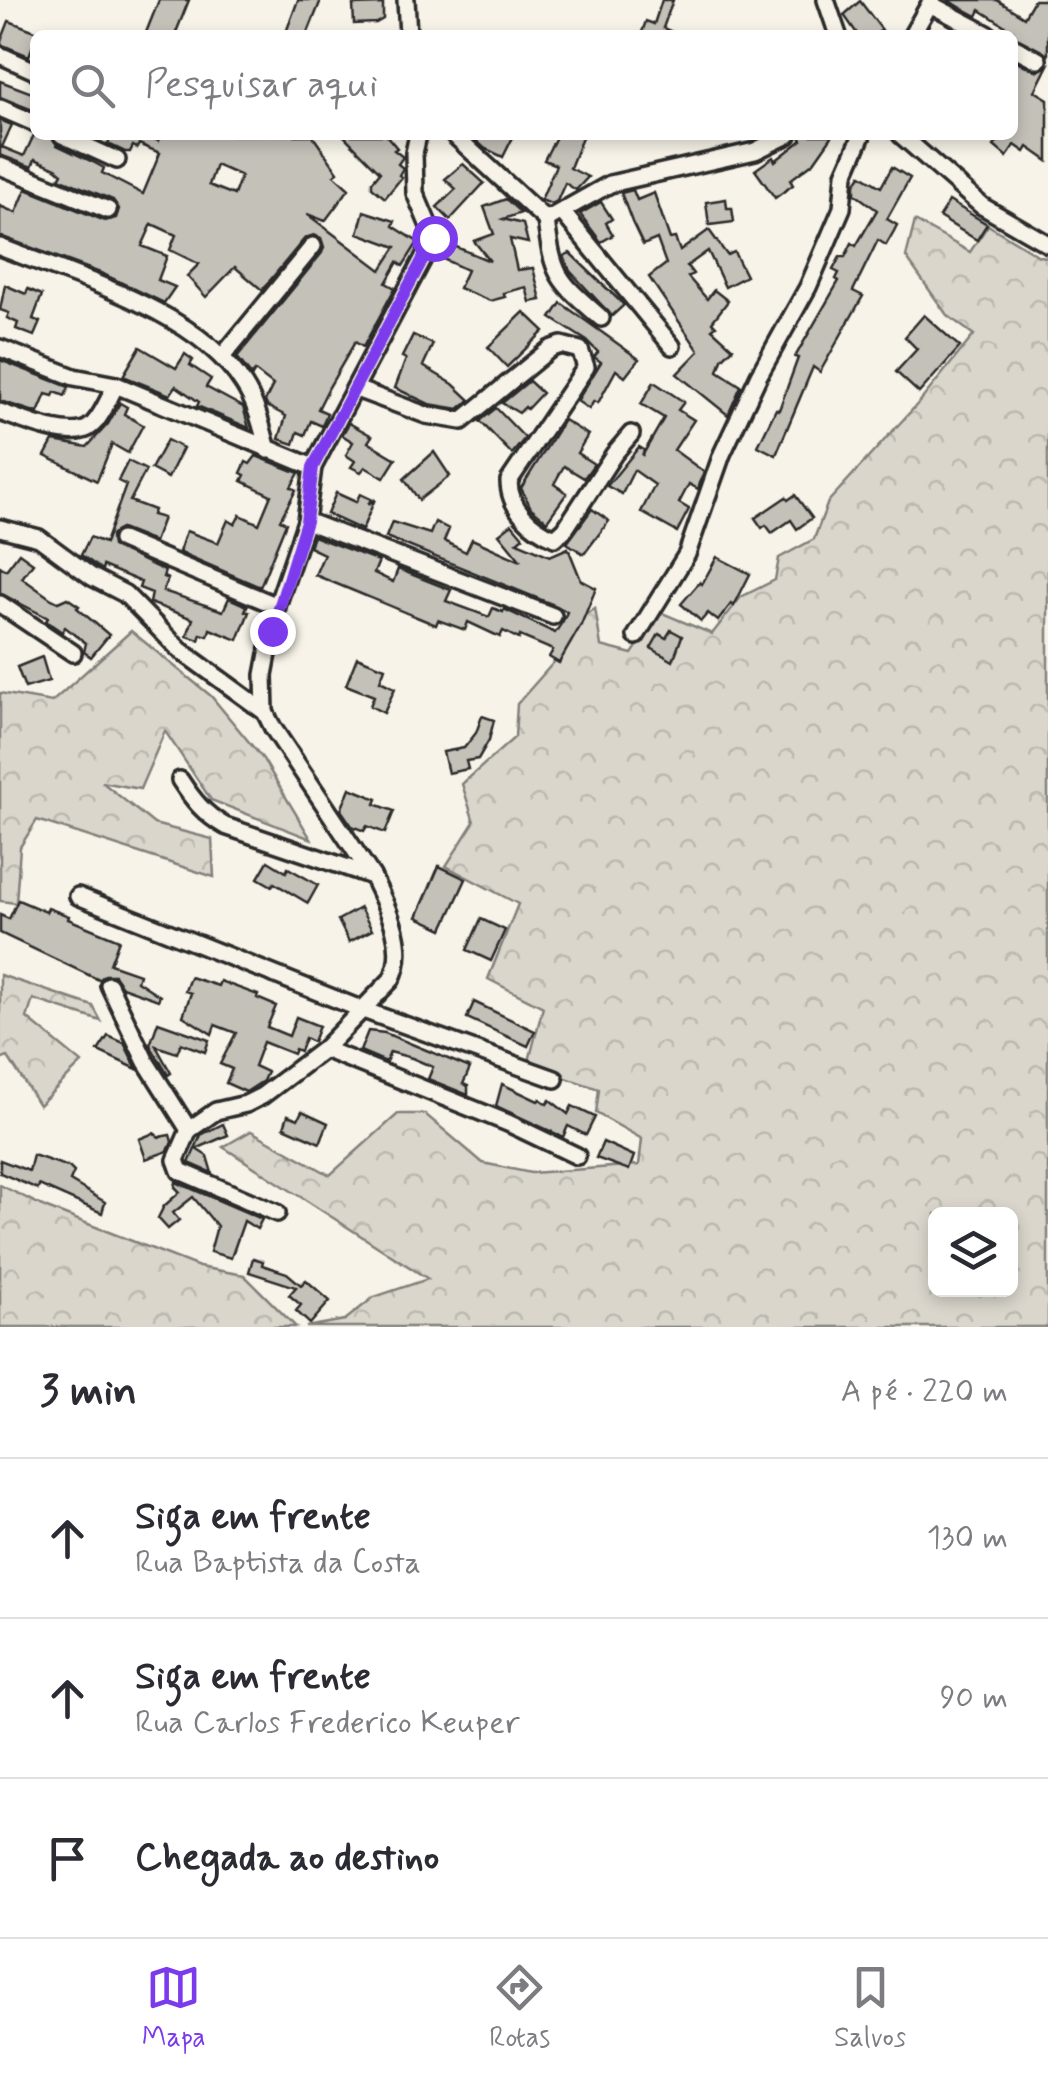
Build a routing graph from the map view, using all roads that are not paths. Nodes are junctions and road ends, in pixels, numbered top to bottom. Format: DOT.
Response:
graph roads {
  1 [pos="406,0"];
  2 [pos="826,0"];
  3 [pos="931,2"];
  4 [pos="408,30"];
  5 [pos="836,30"];
  6 [pos="915,30"];
  7 [pos="980,30"];
  8 [pos="1018,50"];
  9 [pos="0,54"];
  10 [pos="1038,60"];
  11 [pos="30,69"];
  12 [pos="0,108"];
  13 [pos="30,121"];
  14 [pos="73,140"];
  15 [pos="417,140"];
  16 [pos="459,140"];
  17 [pos="778,140"];
  18 [pos="860,140"];
  19 [pos="908,140"];
  20 [pos="118,160"];
  21 [pos="0,166"];
  22 [pos="108,210"];
  23 [pos="563,213"];
  24 [pos="546,220"];
  25 [pos="1046,238"];
  26 [pos="313,246"];
  27 [pos="0,247"];
  28 [pos="601,318"];
  29 [pos="672,346"];
  30 [pos="0,348"];
  31 [pos="222,357"];
  32 [pos="116,385"];
  33 [pos="356,389"];
  34 [pos="0,412"];
  35 [pos="631,434"];
  36 [pos="268,450"];
  37 [pos="313,467"];
  38 [pos="306,521"];
  39 [pos="0,528"];
  40 [pos="121,540"];
  41 [pos="0,604"];
  42 [pos="277,606"];
  43 [pos="552,616"];
  44 [pos="636,636"];
  45 [pos="74,652"];
  46 [pos="265,712"];
  47 [pos="180,780"];
  48 [pos="372,876"];
  49 [pos="78,896"];
  50 [pos="110,985"];
  51 [pos="363,1010"];
  52 [pos="324,1049"];
  53 [pos="555,1079"];
  54 [pos="189,1130"];
  55 [pos="577,1156"];
  56 [pos="277,1213"];
  1 -- 4 [label="street"];
  2 -- 5 [label="street"];
  3 -- 6 [label="street"];
  3 -- 7 [label="street"];
  8 -- 10 [label="street"];
  9 -- 11 [label="street"];
  12 -- 13 [label="street"];
  14 -- 20 [label="street"];
  15 -- 33 [label="street"];
  16 -- 24 [label="street"];
  17 -- 23 [label="street"];
  18 -- 44 [label="street"];
  19 -- 25 [label="street"];
  21 -- 22 [label="street"];
  23 -- 24 [label="street"];
  23 -- 29 [label="street"];
  24 -- 28 [label="street"];
  26 -- 31 [label="street"];
  27 -- 31 [label="street"];
  30 -- 32 [label="street"];
  31 -- 36 [label="street"];
  32 -- 34 [label="street"];
  32 -- 36 [label="street"];
  33 -- 35 [label="street"];
  33 -- 37 [label="street"];
  36 -- 37 [label="street"];
  37 -- 38 [label="street"];
  38 -- 42 [label="street"];
  38 -- 43 [label="street"];
  39 -- 46 [label="street"];
  40 -- 42 [label="street"];
  41 -- 45 [label="street"];
  42 -- 46 [label="street"];
  46 -- 48 [label="street"];
  47 -- 48 [label="street"];
  48 -- 51 [label="street"];
  49 -- 51 [label="street"];
  50 -- 54 [label="street"];
  51 -- 52 [label="street"];
  51 -- 53 [label="street"];
  52 -- 54 [label="street"];
  52 -- 55 [label="street"];
  54 -- 56 [label="street"];
}
